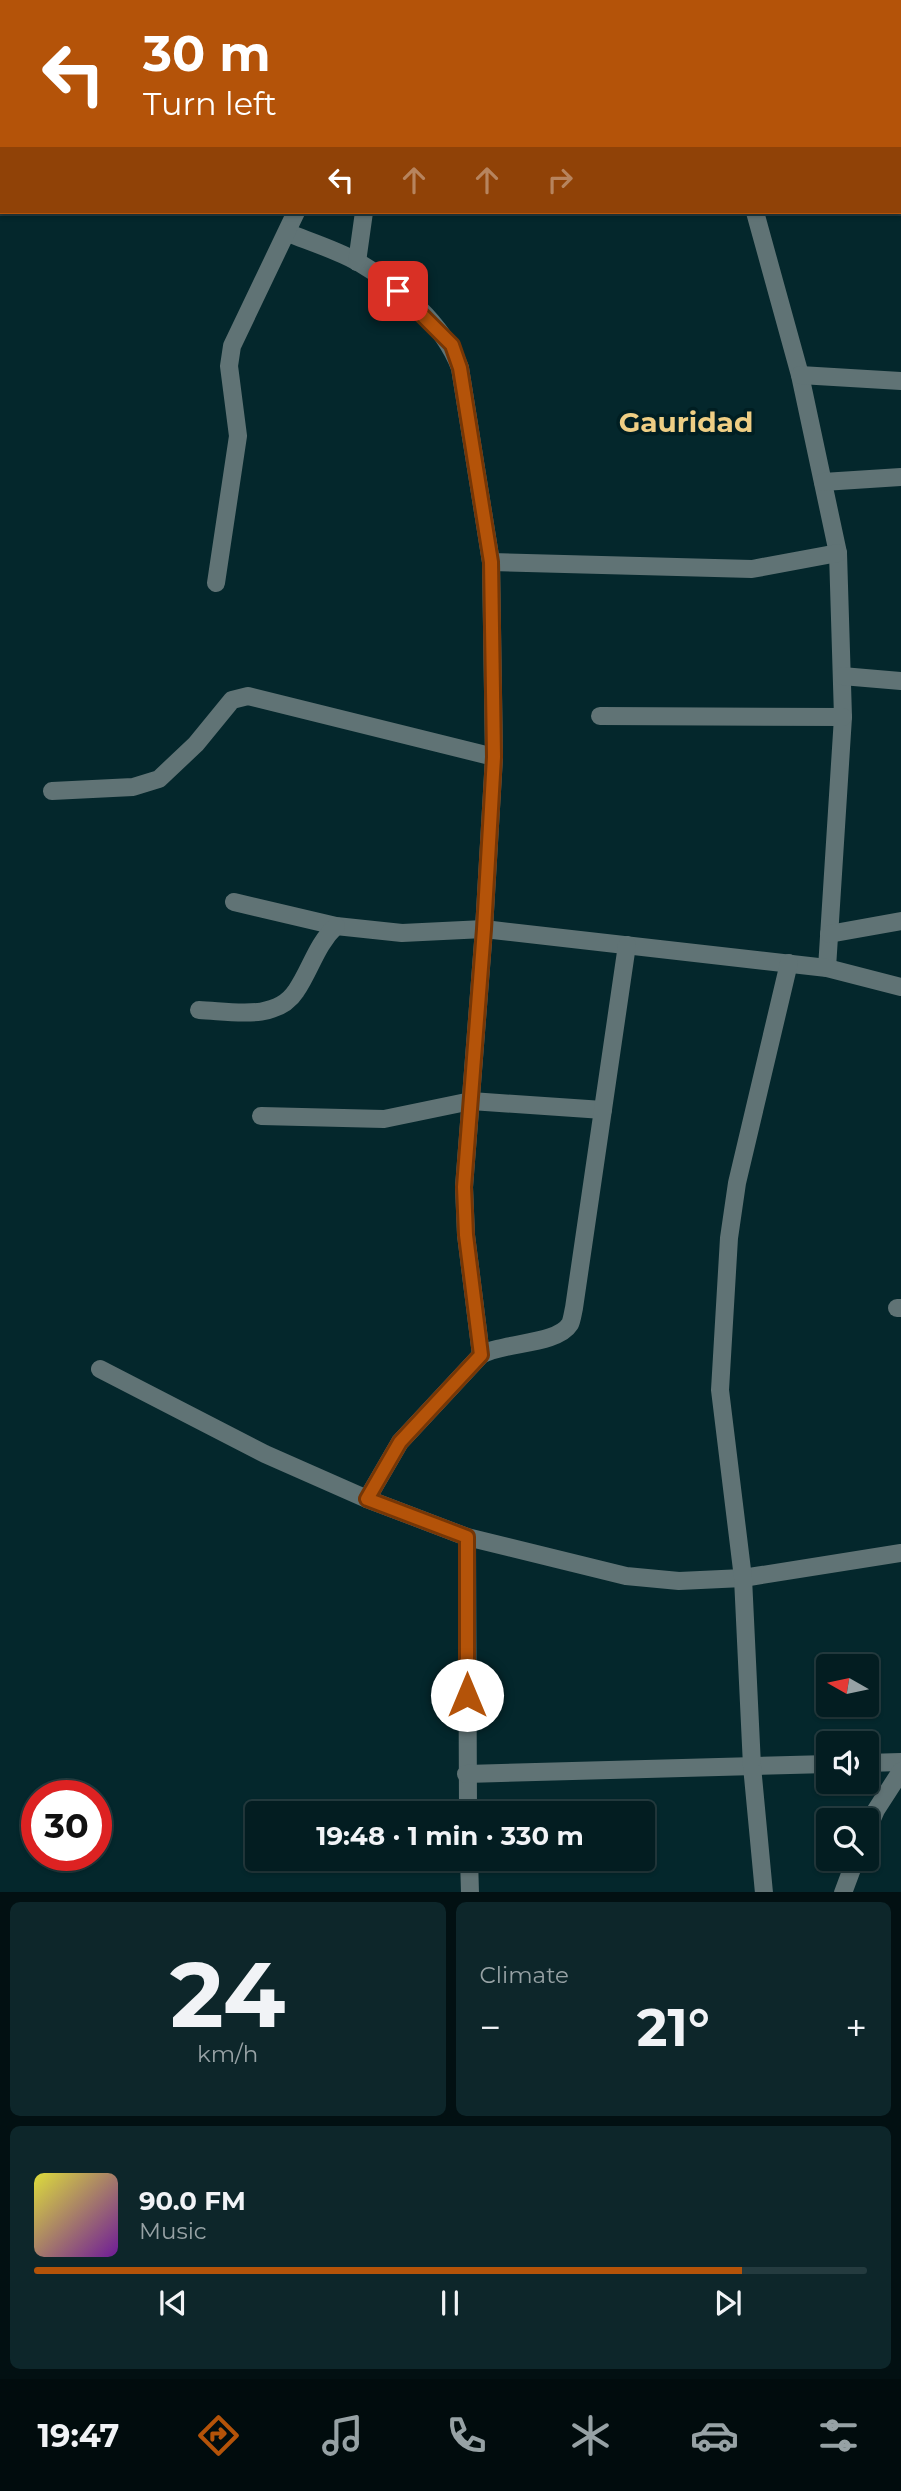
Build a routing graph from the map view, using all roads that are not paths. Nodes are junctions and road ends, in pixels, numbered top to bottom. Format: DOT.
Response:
graph roads {
  1 [pos="295,214"];
  2 [pos="363,214"];
  3 [pos="756,214"];
  4 [pos="288,233"];
  5 [pos="357,262"];
  6 [pos="800,375"];
  7 [pos="901,381"];
  8 [pos="901,477"];
  9 [pos="823,482"];
  10 [pos="838,553"];
  11 [pos="491,562"];
  12 [pos="216,583"];
  13 [pos="842,676"];
  14 [pos="901,681"];
  15 [pos="600,716"];
  16 [pos="844,717"];
  17 [pos="494,757"];
  18 [pos="52,791"];
  19 [pos="234,902"];
  20 [pos="901,921"];
  21 [pos="336,926"];
  22 [pos="484,929"];
  23 [pos="829,934"];
  24 [pos="627,945"];
  25 [pos="789,963"];
  26 [pos="827,968"];
  27 [pos="901,987"];
  28 [pos="199,1010"];
  29 [pos="471,1101"];
  30 [pos="603,1110"];
  31 [pos="261,1116"];
  32 [pos="481,1355"];
  33 [pos="100,1369"];
  34 [pos="367,1499"];
  35 [pos="467,1537"];
  36 [pos="901,1553"];
  37 [pos="743,1578"];
  38 [pos="901,1762"];
  39 [pos="879,1763"];
  40 [pos="816,1764"];
  41 [pos="752,1766"];
  42 [pos="901,1771"];
  43 [pos="466,1774"];
  44 [pos="467,1801"];
  45 [pos="877,1808"];
  46 [pos="469,1871"];
  47 [pos="851,1871"];
  48 [pos="470,1892"];
  49 [pos="764,1892"];
  50 [pos="843,1892"];
  1 -- 4 [label="street"];
  2 -- 5 [label="street"];
  3 -- 6 [label="street"];
  4 -- 5 [label="street"];
  4 -- 12 [label="street"];
  5 -- 11 [label="street"];
  6 -- 7 [label="street"];
  6 -- 9 [label="street"];
  8 -- 9 [label="street"];
  9 -- 10 [label="street"];
  10 -- 11 [label="street"];
  10 -- 13 [label="street"];
  11 -- 17 [label="street"];
  13 -- 14 [label="street"];
  13 -- 16 [label="street"];
  15 -- 16 [label="street"];
  16 -- 23 [label="street"];
  17 -- 18 [label="street"];
  17 -- 22 [label="street"];
  19 -- 21 [label="street"];
  20 -- 23 [label="street"];
  21 -- 22 [label="street"];
  21 -- 28 [label="street"];
  22 -- 24 [label="street"];
  22 -- 29 [label="street"];
  23 -- 26 [label="street"];
  24 -- 25 [label="street"];
  24 -- 30 [label="street"];
  25 -- 26 [label="street"];
  25 -- 37 [label="street"];
  26 -- 27 [label="street"];
  29 -- 30 [label="street"];
  29 -- 31 [label="street"];
  29 -- 32 [label="street"];
  30 -- 32 [label="street"];
  32 -- 34 [label="street"];
  33 -- 34 [label="street"];
  34 -- 35 [label="street"];
  35 -- 37 [label="street"];
  35 -- 43 [label="street"];
  36 -- 37 [label="street"];
  37 -- 41 [label="street"];
  38 -- 39 [label="street"];
  40 -- 41 [label="street"];
  41 -- 43 [label="street"];
  41 -- 49 [label="street"];
  42 -- 45 [label="street"];
  43 -- 44 [label="street"];
  46 -- 48 [label="street"];
  47 -- 50 [label="street"];
}
